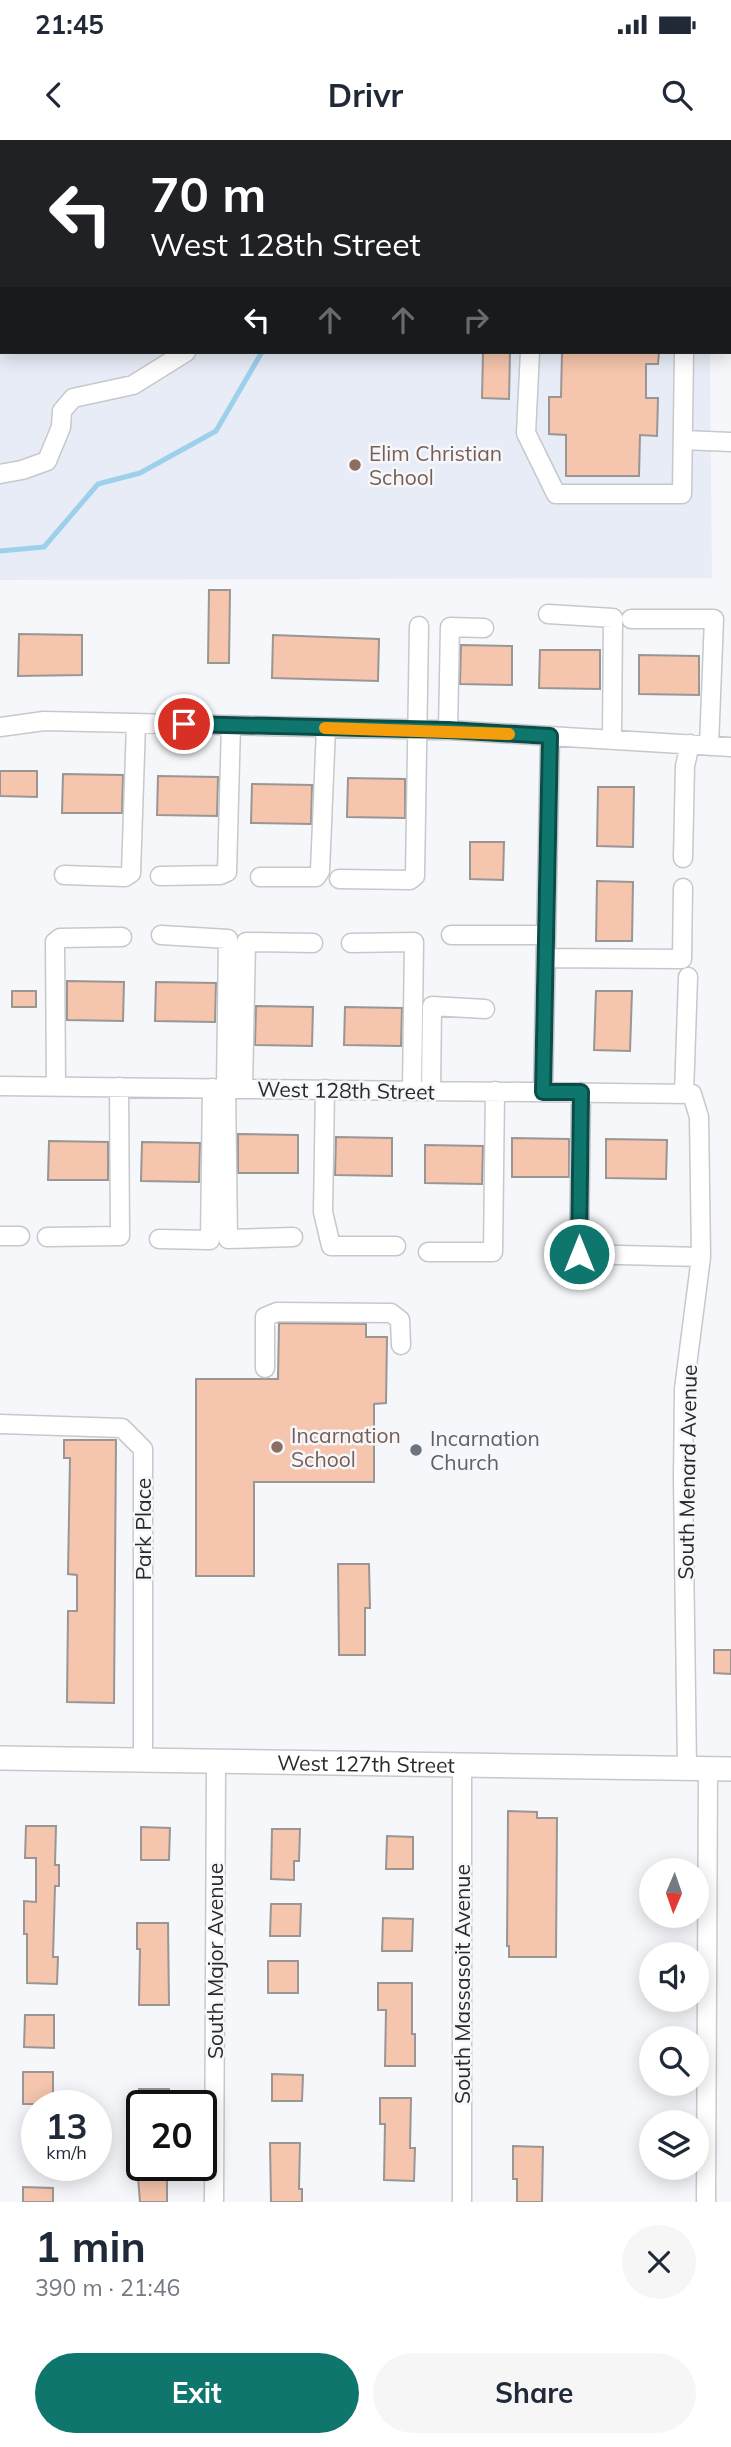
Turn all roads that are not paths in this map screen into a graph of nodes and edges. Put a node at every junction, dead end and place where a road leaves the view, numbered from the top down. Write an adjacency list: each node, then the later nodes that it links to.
1 (183, 354): 6 (street)
2 (530, 354): 4 (street)
3 (684, 354): 4 (street)
4 (683, 440): 5 (street)
5 (731, 442)
6 (0, 474)
7 (548, 614): 18 (street)
8 (631, 619): 20 (street)
9 (419, 626): 15 (street)
10 (484, 628): 16 (street)
11 (136, 723): 12 (street); 13 (street); 23 (street)
12 (231, 726): 14 (street); 24 (street)
13 (0, 727)
14 (326, 728): 15 (street); 25 (street)
15 (417, 730): 16 (street); 26 (street)
16 (448, 730): 17 (street)
17 (550, 736): 18 (street); 30 (street)
18 (612, 739): 19 (street)
19 (690, 744): 20 (street); 22 (street)
20 (709, 747): 21 (street)
21 (731, 747)
22 (684, 858)
23 (64, 876)
24 (160, 876)
25 (260, 877)
26 (339, 878)
27 (683, 888): 34 (street)
28 (161, 935): 40 (street)
29 (451, 935): 30 (street)
30 (546, 935): 34 (street)
31 (122, 937): 38 (street)
32 (313, 943): 40 (street)
33 (351, 943): 42 (street)
34 (546, 958): 45 (street)
35 (688, 978): 47 (street, South Menard Avenue)
36 (485, 1009): 43 (street)
37 (0, 1086): 38 (street, West 128th Street)
38 (56, 1087): 39 (street, West 128th Street)
39 (119, 1087): 40 (street, West 128th Street); 50 (street)
40 (227, 1088): 41 (street, West 128th Street); 51 (street); 52 (street)
41 (325, 1089): 42 (street, West 128th Street); 53 (street)
42 (412, 1090): 43 (street, West 128th Street)
43 (430, 1090): 44 (street, West 128th Street)
44 (495, 1091): 45 (street, West 128th Street); 54 (street)
45 (543, 1092): 46 (street, West 128th Street)
46 (581, 1092): 47 (street, West 128th Street); 55 (street)
47 (688, 1094): 55 (street, South Menard Avenue)
48 (0, 1236): 49 (street)
49 (20, 1236)
50 (47, 1237)
51 (293, 1237)
52 (159, 1239)
53 (396, 1246)
54 (428, 1252)
55 (701, 1257): 63 (street, South Menard Avenue)
56 (401, 1345): 57 (street)
57 (265, 1368)
58 (0, 1424): 60 (street, Park Place)
59 (0, 1758): 60 (main road, West 127th Street)
60 (143, 1760): 61 (main road, West 127th Street)
61 (216, 1762): 62 (main road, West 127th Street); 64 (street, South Major Avenue)
62 (462, 1765): 63 (main road, West 127th Street); 65 (street, South Massasoit Avenue)
63 (709, 1769): 66 (street, South Menard Avenue)
64 (214, 2202)
65 (462, 2202)
66 (706, 2202)

